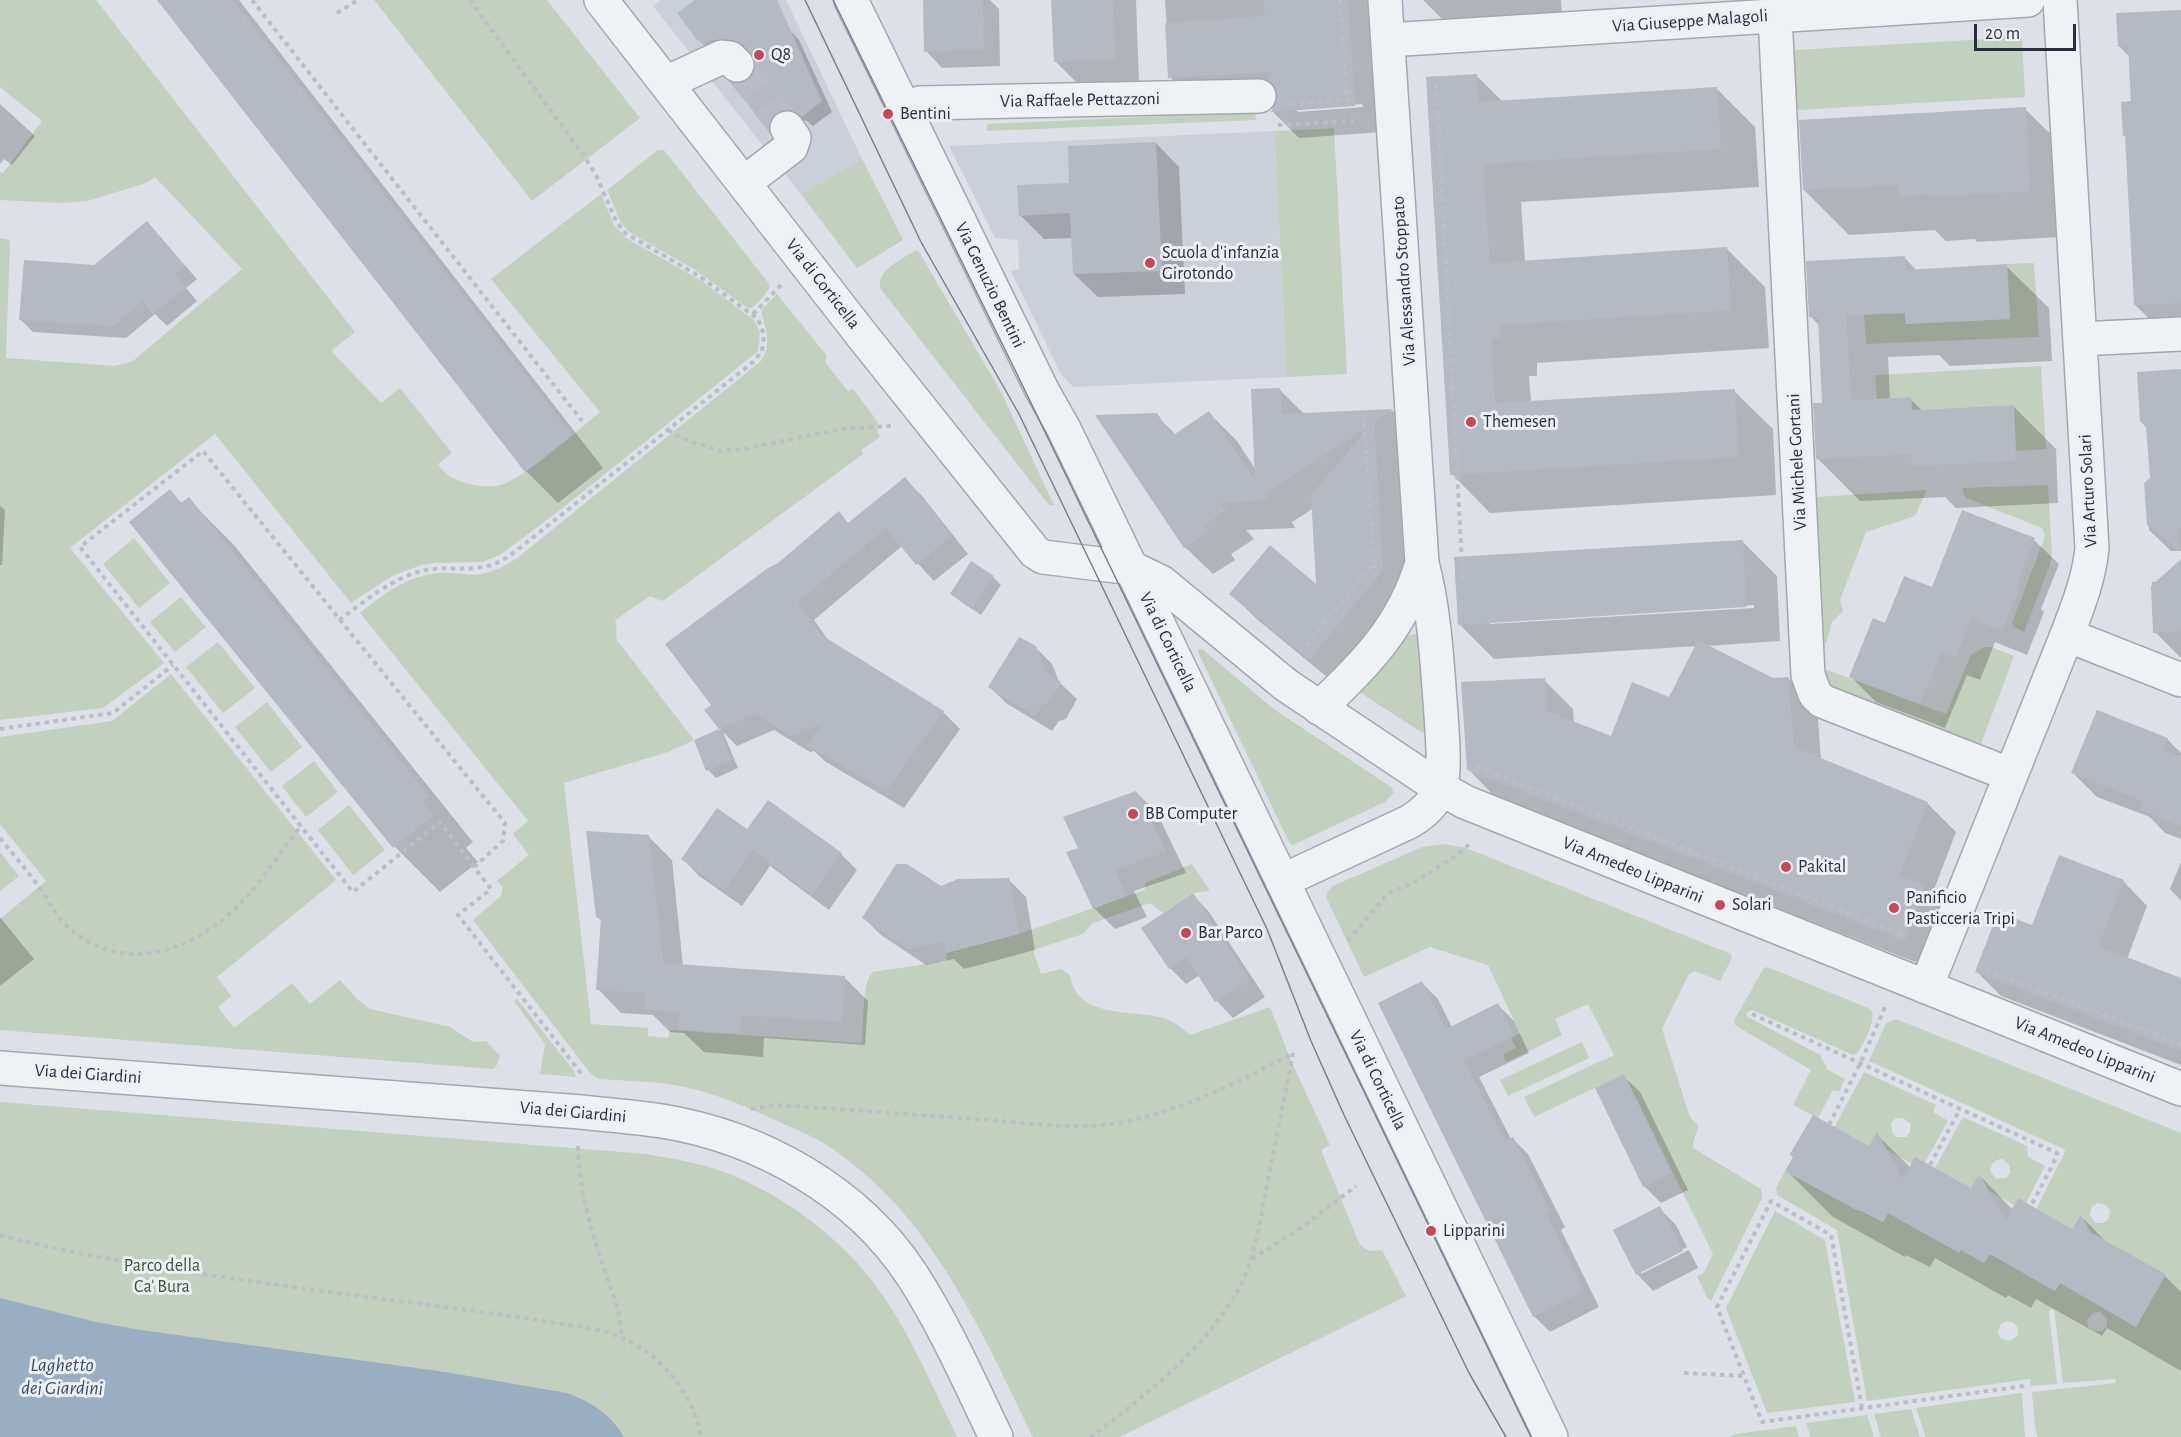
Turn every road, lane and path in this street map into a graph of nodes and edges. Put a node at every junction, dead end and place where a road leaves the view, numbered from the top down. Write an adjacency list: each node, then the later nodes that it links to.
1 (252, 0): 29 (path)
2 (358, 0): 10 (path)
3 (470, 0): 25 (path)
4 (601, 0): 15 (street, Via di Corticella)
5 (851, 0): 18 (street, Via Genuzio Bentini)
6 (1340, 0): 17 (path)
7 (1385, 0): 12 (street, Via Alessandro Stoppato)
8 (2028, 0): 11 (street, Via Giuseppe Malagoli)
9 (2060, 0): 27 (street, Via Arturo Solari)
10 (337, 14)
11 (1775, 16): 12 (street, Via Giuseppe Malagoli); 45 (street, Via Michele Gortani)
12 (1388, 40): 32 (street, Via Alessandro Stoppato)
13 (737, 65): 15 (street)
14 (1435, 76): 20 (path)
15 (666, 83): 23 (street, Via di Corticella)
16 (1270, 100): 17 (path); 18 (street, Via Raffaele Pettazzoni)
17 (1347, 100): 19 (path)
18 (902, 107): 34 (street, Via Genuzio Bentini)
19 (1347, 107)
20 (1438, 116): 21 (path); 36 (path)
21 (1430, 117)
22 (787, 128): 23 (street)
23 (744, 183): 34 (street, Via di Corticella)
24 (781, 285): 25 (path)
25 (753, 314): 31 (path)
26 (2181, 334): 27 (street)
27 (2080, 339): 38 (street, Via Arturo Solari)
28 (1363, 411): 33 (path)
29 (582, 421)
30 (892, 426): 31 (path)
31 (668, 430): 37 (path)
32 (1422, 563): 42 (street, Via Alessandro Stoppato); 46 (street, Via Alessandro Stoppato)
33 (1374, 564): 35 (path); 39 (path)
34 (1132, 568): 42 (street, Via Amedeo Lipparini); 51 (street, Via di Corticella)
35 (1375, 581)
36 (1464, 589)
37 (339, 620): 40 (path); 50 (path)
38 (2067, 635): 41 (street); 45 (street, Via Arturo Solari)
39 (1300, 652)
40 (173, 665): 43 (path); 47 (path)
41 (2181, 680)
42 (1319, 708): 46 (street, Via Amedeo Lipparini)
43 (0, 729)
44 (1495, 774): 52 (path)
45 (2011, 775): 55 (street, Via Arturo Solari)
46 (1440, 788): 51 (street); 55 (street, Via Amedeo Lipparini)
47 (301, 826): 48 (path); 50 (path)
48 (0, 838)
49 (1471, 843): 53 (path)
50 (474, 867): 61 (path)
51 (1282, 881): 80 (street, Via di Corticella)
52 (1906, 936)
53 (1342, 949)
54 (1977, 966): 58 (path)
55 (1926, 987): 62 (street, Via Amedeo Lipparini)
56 (1885, 1007): 59 (path)
57 (1752, 1014): 59 (path)
58 (2181, 1044)
59 (1860, 1064): 63 (path); 65 (path)
60 (0, 1068): 78 (street, Via dei Giardini)
61 (583, 1084)
62 (2181, 1089)
63 (1960, 1109): 67 (path); 69 (path)
64 (745, 1112): 71 (path)
65 (1829, 1125)
66 (578, 1143): 72 (path)
67 (1930, 1165)
68 (1356, 1186): 71 (path)
69 (2031, 1206)
70 (0, 1235): 72 (path)
71 (1251, 1259): 79 (path)
72 (621, 1337): 77 (path)
73 (1684, 1373): 74 (path)
74 (1744, 1377): 76 (path); 76 (path)
75 (2024, 1386): 76 (path)
76 (1862, 1408)
77 (701, 1437)
78 (996, 1437)
79 (1090, 1437)
80 (1551, 1437)

